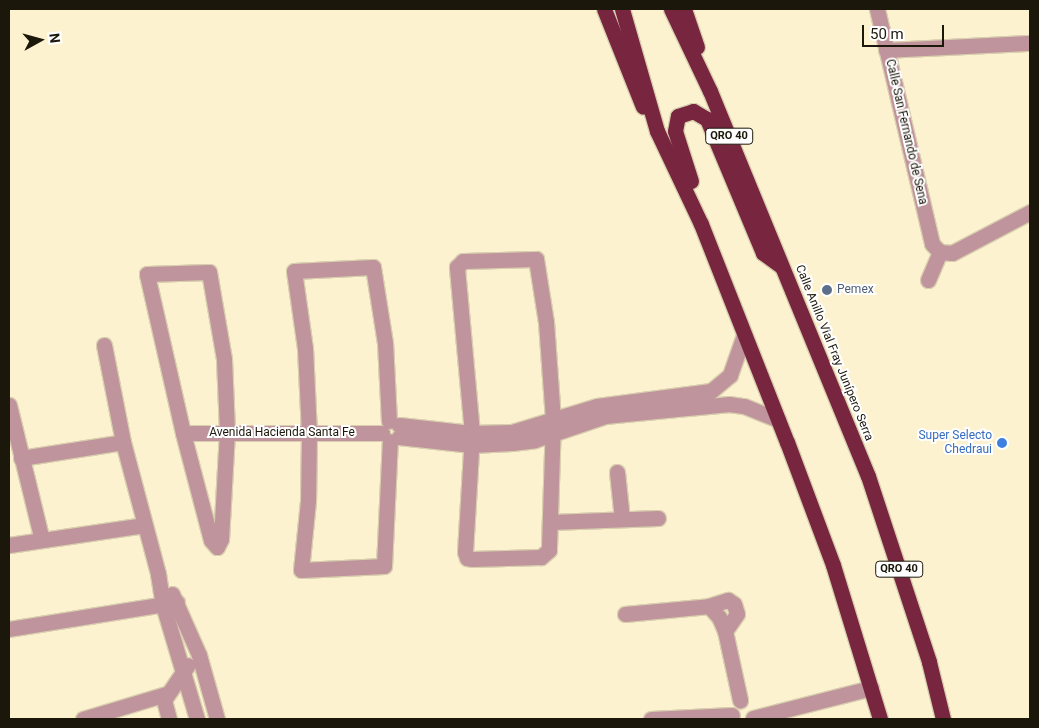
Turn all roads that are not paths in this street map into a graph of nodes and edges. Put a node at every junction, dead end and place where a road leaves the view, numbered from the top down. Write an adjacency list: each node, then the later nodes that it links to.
1 (604, 9): 9 (highway)
2 (622, 9): 9 (highway)
3 (671, 9): 8 (highway, Calle Anillo Vial Fray Junípero Serra / QRO 40)
4 (684, 9): 8 (highway)
5 (877, 9): 7 (street, Calle San Fernando de Sena)
6 (1030, 43): 7 (street)
7 (886, 50): 12 (street, Calle San Fernando de Sena)
8 (710, 91): 13 (highway, Calle Anillo Vial Fray Junípero Serra / QRO 40)
9 (657, 131): 11 (highway)
10 (1030, 212): 12 (street)
11 (701, 224): 13 (highway); 15 (highway)
12 (940, 252): 14 (street)
13 (782, 266): 52 (highway, Calle Anillo Vial Fray Junípero Serra / QRO 40)
14 (928, 280)
15 (744, 335): 17 (street); 21 (highway)
16 (104, 345): 28 (street)
17 (723, 384): 18 (street); 20 (street, Avenida Hacienda Santa Fe)
18 (729, 404): 20 (street, Avenida Hacienda Santa Fe); 21 (street, Avenida Hacienda Santa Fe)
19 (9, 405): 29 (street)
20 (654, 405): 22 (street, Avenida Hacienda Santa Fe)
21 (778, 420): 42 (highway)
22 (553, 427): 27 (street, Avenida Hacienda Santa Fe); 27 (street); 33 (street)
23 (392, 431): 25 (street, Avenida Hacienda Santa Fe); 25 (street); 25 (street); 27 (street, Avenida Hacienda Santa Fe)
24 (227, 432): 25 (street, Avenida Hacienda Santa Fe); 26 (street, Avenida Hacienda Santa Fe); 26 (street); 26 (street)
25 (309, 433)
26 (183, 434)
27 (472, 439): 33 (street)
28 (123, 442): 29 (street); 34 (street)
29 (21, 458): 35 (street)
30 (616, 472): 32 (street)
31 (658, 518): 32 (street)
32 (622, 519): 33 (street)
33 (551, 522)
34 (145, 525): 35 (street); 37 (street)
35 (42, 540): 36 (street)
36 (9, 545)
37 (170, 604): 39 (street); 40 (street); 41 (street)
38 (625, 614): 44 (street)
39 (9, 629)
40 (199, 656): 41 (street); 49 (street)
41 (183, 671): 43 (street); 48 (street)
42 (871, 688): 44 (street); 51 (highway)
43 (166, 694): 46 (street); 47 (street)
44 (753, 711): 45 (street)
45 (733, 717): 50 (street)
46 (82, 719)
47 (169, 719)
48 (198, 719)
49 (217, 719)
50 (651, 719)
51 (880, 719)
52 (943, 719)

